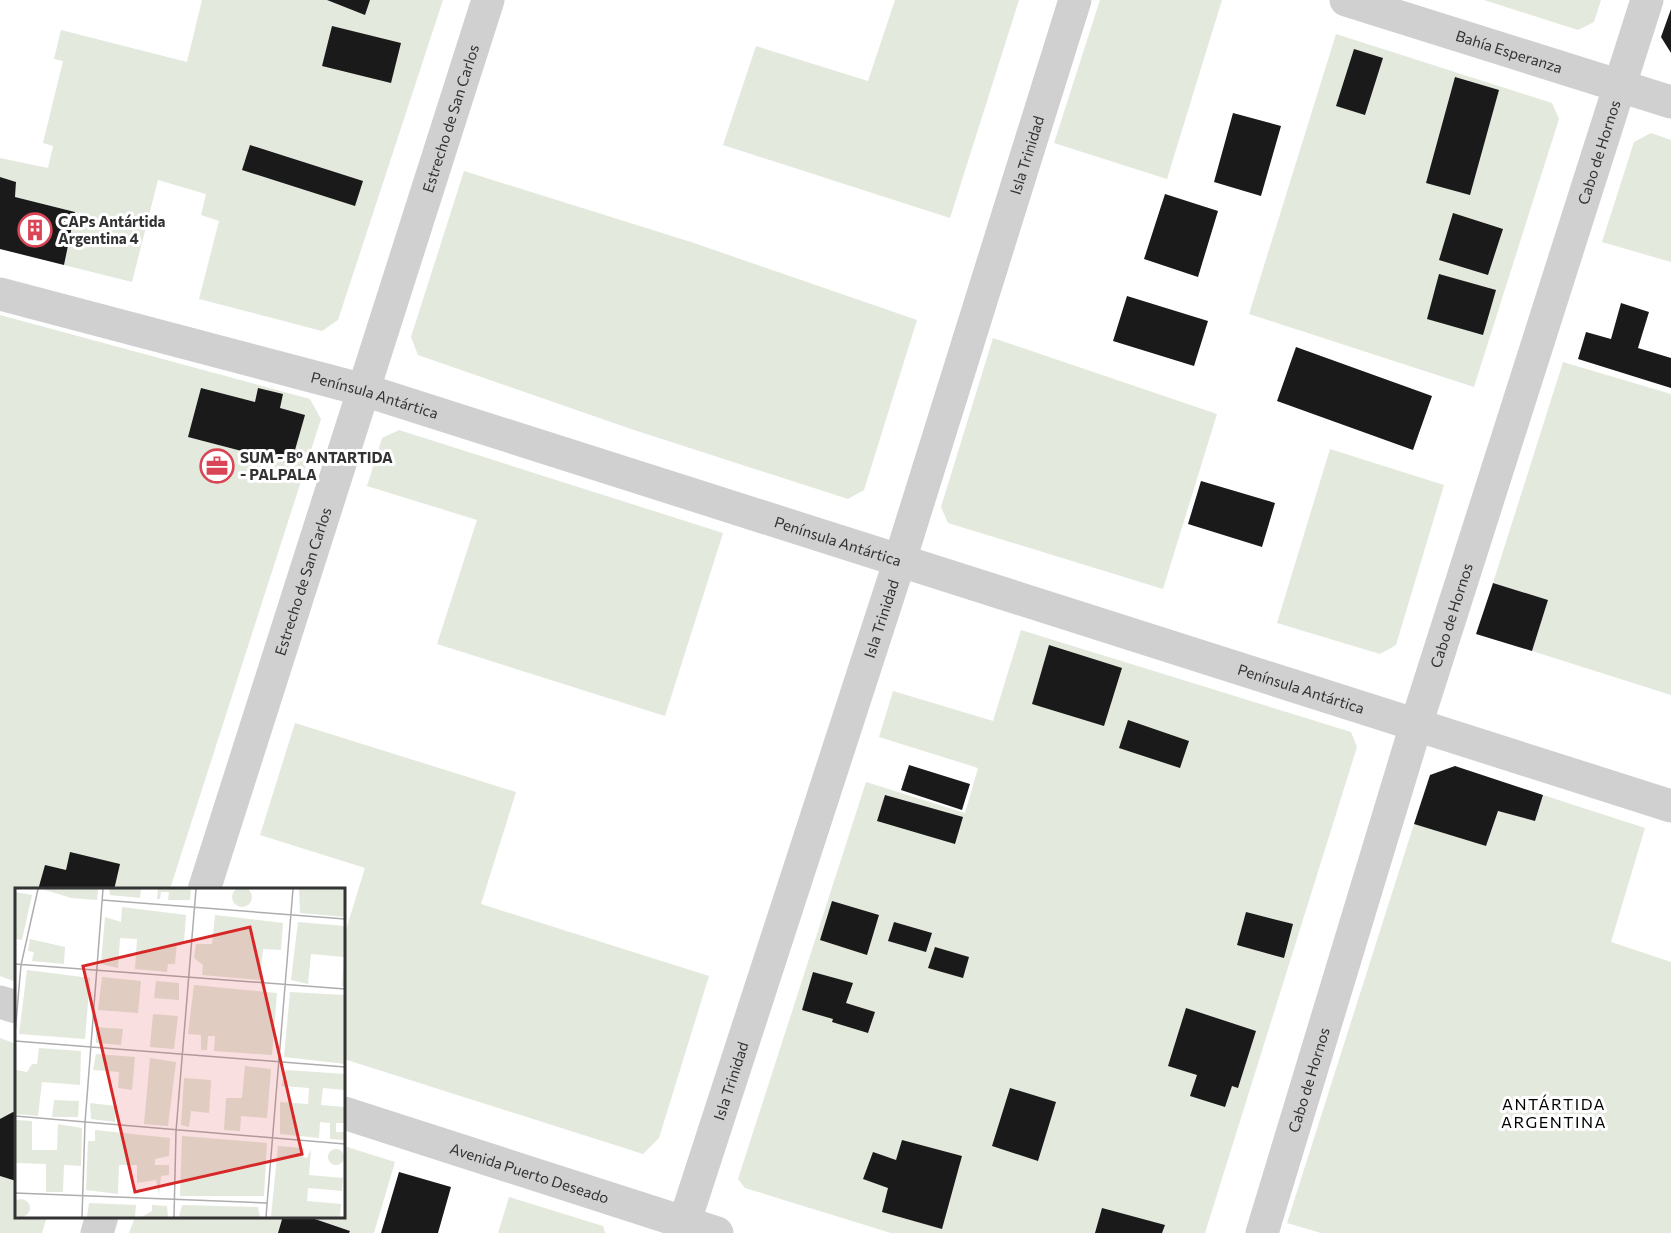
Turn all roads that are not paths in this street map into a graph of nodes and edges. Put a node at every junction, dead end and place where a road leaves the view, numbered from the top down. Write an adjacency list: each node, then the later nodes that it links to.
1 (489, 0): 8 (street, Estrecho de San Carlos)
2 (1075, 0): 9 (street, Isla Trinidad)
3 (1346, 0): 5 (street, Bahía Esperanza)
4 (1647, 0): 5 (street, Cabo de Hornos)
5 (1621, 85): 6 (street, Bahía Esperanza); 10 (street, Cabo de Hornos)
6 (1671, 102)
7 (0, 294): 8 (street, Península Antártica)
8 (364, 390): 9 (street, Península Antártica); 12 (street, Estrecho de San Carlos)
9 (900, 560): 10 (street, Península Antártica); 17 (street, Isla Trinidad)
10 (1416, 725): 11 (street, Península Antártica); 20 (street, Cabo de Hornos)
11 (1671, 806)
12 (205, 888)
13 (0, 1002): 14 (street)
14 (15, 1007)
15 (345, 1113): 17 (street, Avenida Puerto Deseado)
16 (101, 1218): 18 (street)
17 (682, 1228): 19 (street, Avenida Puerto Deseado)
18 (97, 1233)
19 (717, 1233)
20 (1262, 1233)

